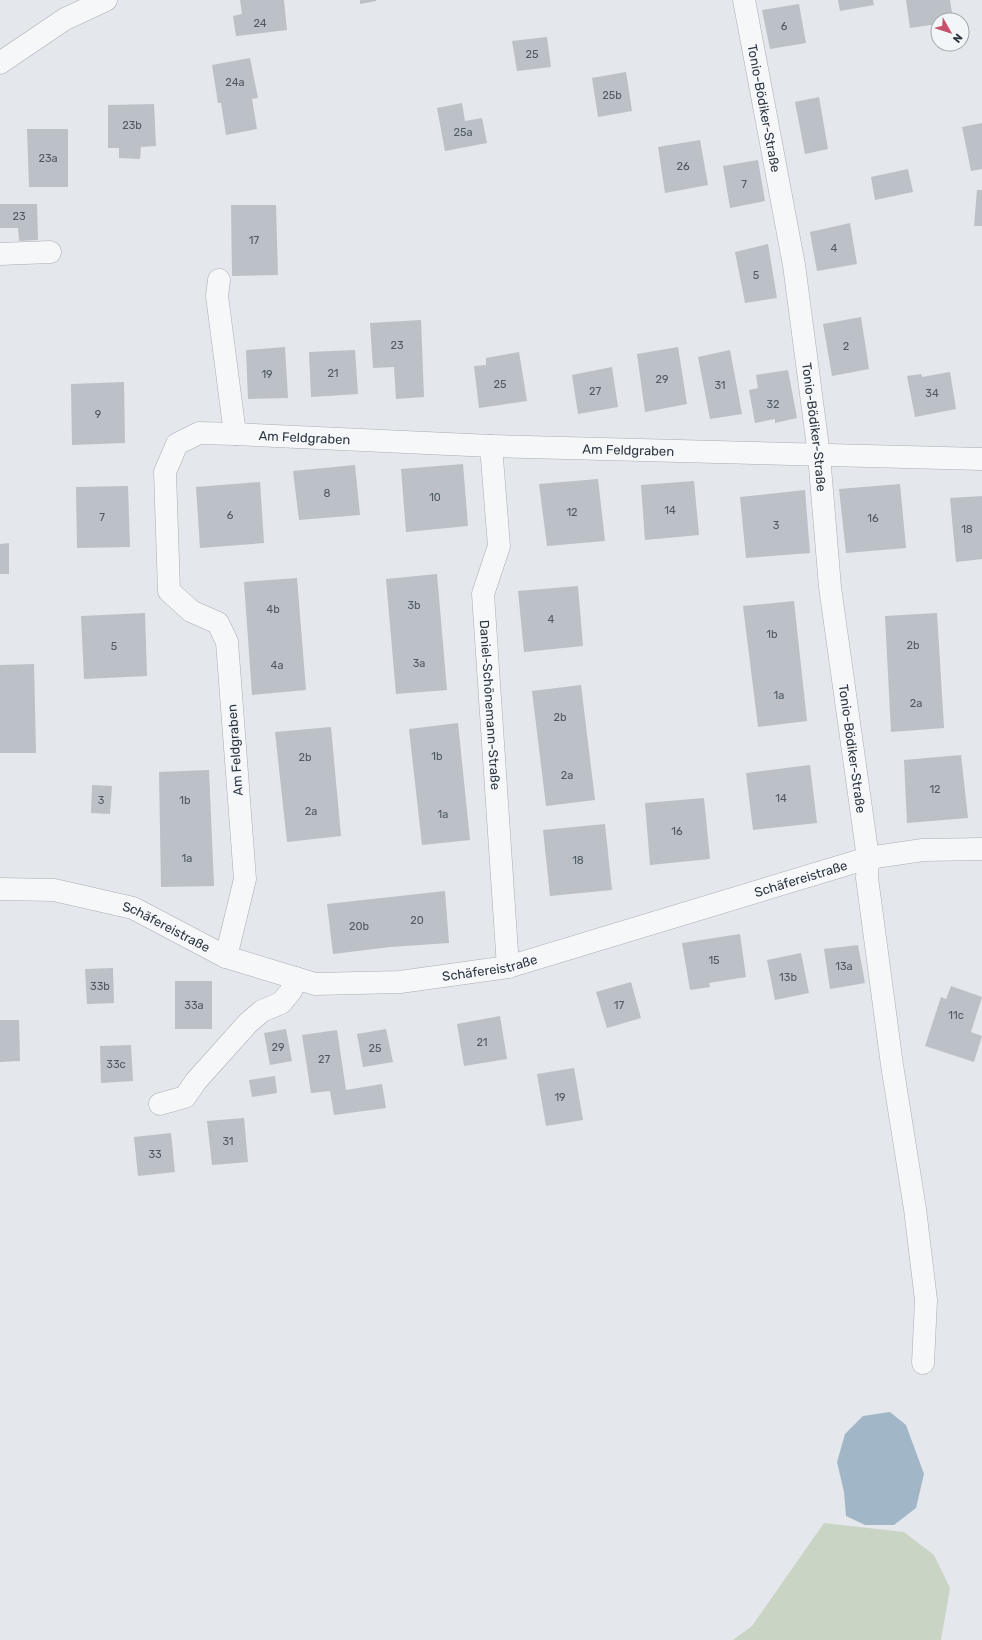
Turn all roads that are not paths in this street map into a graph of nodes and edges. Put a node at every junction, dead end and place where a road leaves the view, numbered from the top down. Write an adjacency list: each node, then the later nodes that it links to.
1 (106, 0): 3 (street)
2 (744, 0): 9 (street, Tonio-Bödiker-Straße)
3 (0, 63)
4 (50, 252): 5 (street)
5 (0, 254)
6 (219, 280): 7 (street)
7 (235, 434): 8 (street, Am Feldgraben); 14 (street, Am Feldgraben)
8 (491, 446): 9 (street, Am Feldgraben); 15 (street, Daniel-Schönemann-Straße)
9 (819, 455): 10 (street, Am Feldgraben); 12 (street, Tonio-Bödiker-Straße)
10 (982, 459)
11 (982, 849): 12 (street, Schäfereistraße)
12 (868, 858): 15 (street, Schäfereistraße); 18 (street, Tonio-Bödiker-Straße)
13 (0, 889): 14 (street, Schäfereistraße)
14 (226, 957): 16 (street, Schäfereistraße)
15 (508, 967): 16 (street, Schäfereistraße)
16 (296, 978): 17 (street)
17 (160, 1104)
18 (923, 1362)

